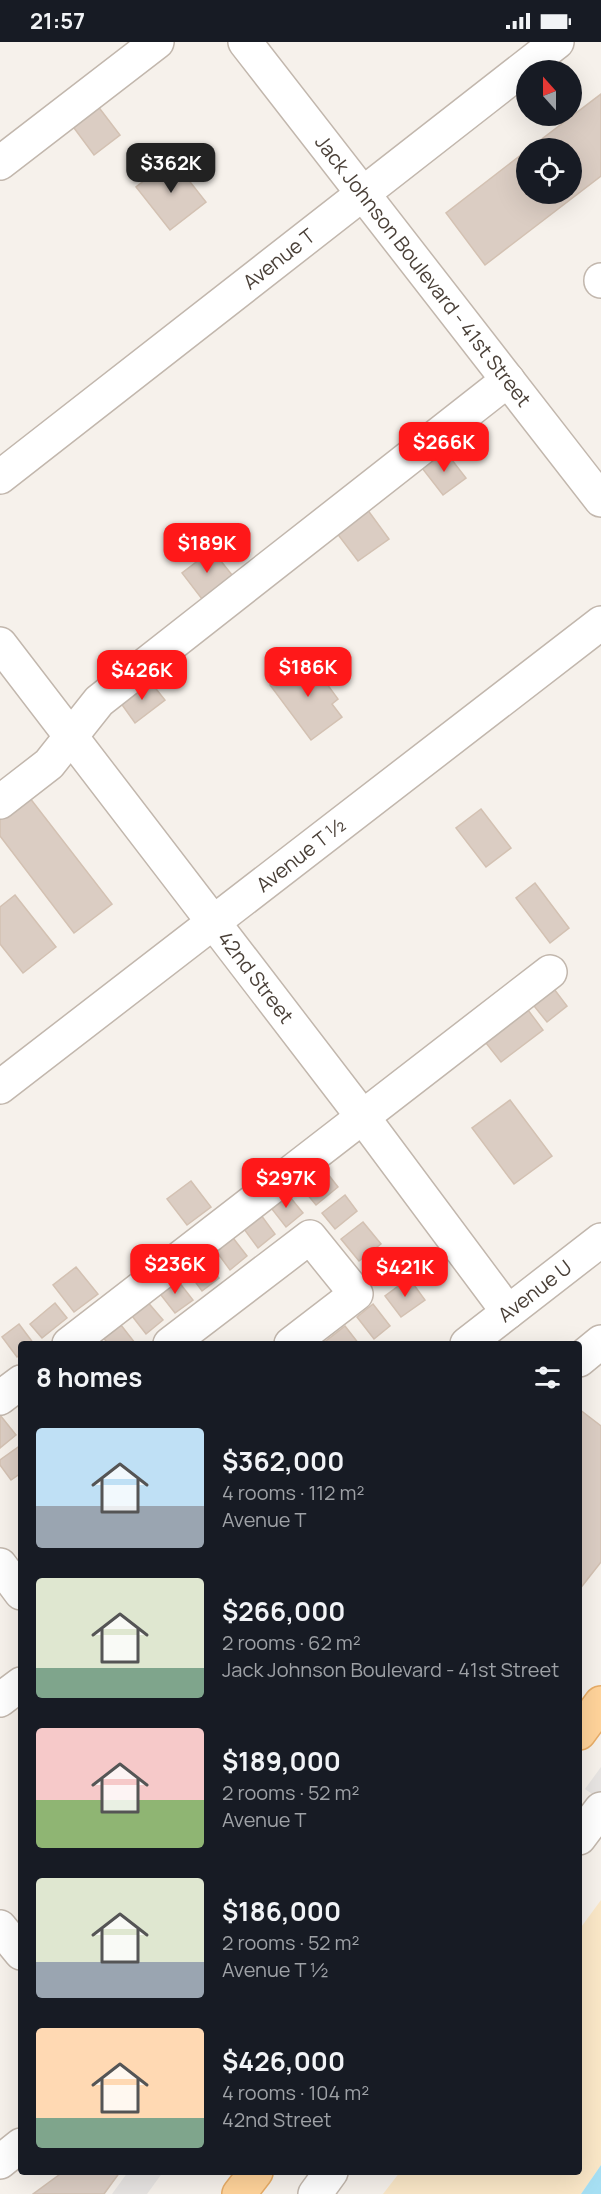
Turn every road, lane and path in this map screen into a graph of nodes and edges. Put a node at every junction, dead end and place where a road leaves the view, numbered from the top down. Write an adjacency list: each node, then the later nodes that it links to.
1 (157, 42): 4 (street)
2 (245, 42): 5 (street, Jack Johnson Boulevard - 41st Street)
3 (557, 42): 5 (street, Avenue T)
4 (0, 163)
5 (363, 195): 6 (street, Jack Johnson Boulevard - 41st Street); 7 (street, Avenue T)
6 (508, 380): 8 (street, Jack Johnson Boulevard - 41st Street); 11 (street)
7 (0, 477)
8 (601, 500)
9 (601, 623): 13 (street, Avenue T ½)
10 (0, 644): 11 (street, 42nd Street)
11 (72, 735): 12 (street); 13 (street, 42nd Street)
12 (0, 801)
13 (214, 922): 15 (street, Avenue T ½); 16 (street, 42nd Street)
14 (550, 972): 16 (street)
15 (0, 1087)
16 (362, 1116): 18 (street, 42nd Street); 19 (street)
17 (601, 1240): 18 (street, Avenue U)
18 (508, 1312): 22 (street, Avenue U)
19 (73, 1341)
20 (174, 1341): 21 (street)
21 (295, 1341)
22 (471, 1341)
23 (601, 1342): 24 (street)
24 (582, 1358)
25 (18, 1384): 26 (street)
26 (0, 1398)
27 (0, 1565): 28 (street)
28 (18, 1589)
29 (18, 1686): 30 (street)
30 (0, 1700)
31 (601, 1703): 32 (main road)
32 (582, 1729)
33 (601, 1809): 34 (street)
34 (582, 1834)
35 (0, 1927): 36 (street)
36 (18, 1949)
37 (18, 2147): 38 (street)
38 (0, 2162)
39 (254, 2175): 41 (main road)
40 (329, 2175): 42 (street)
41 (239, 2194)
42 (315, 2194)

